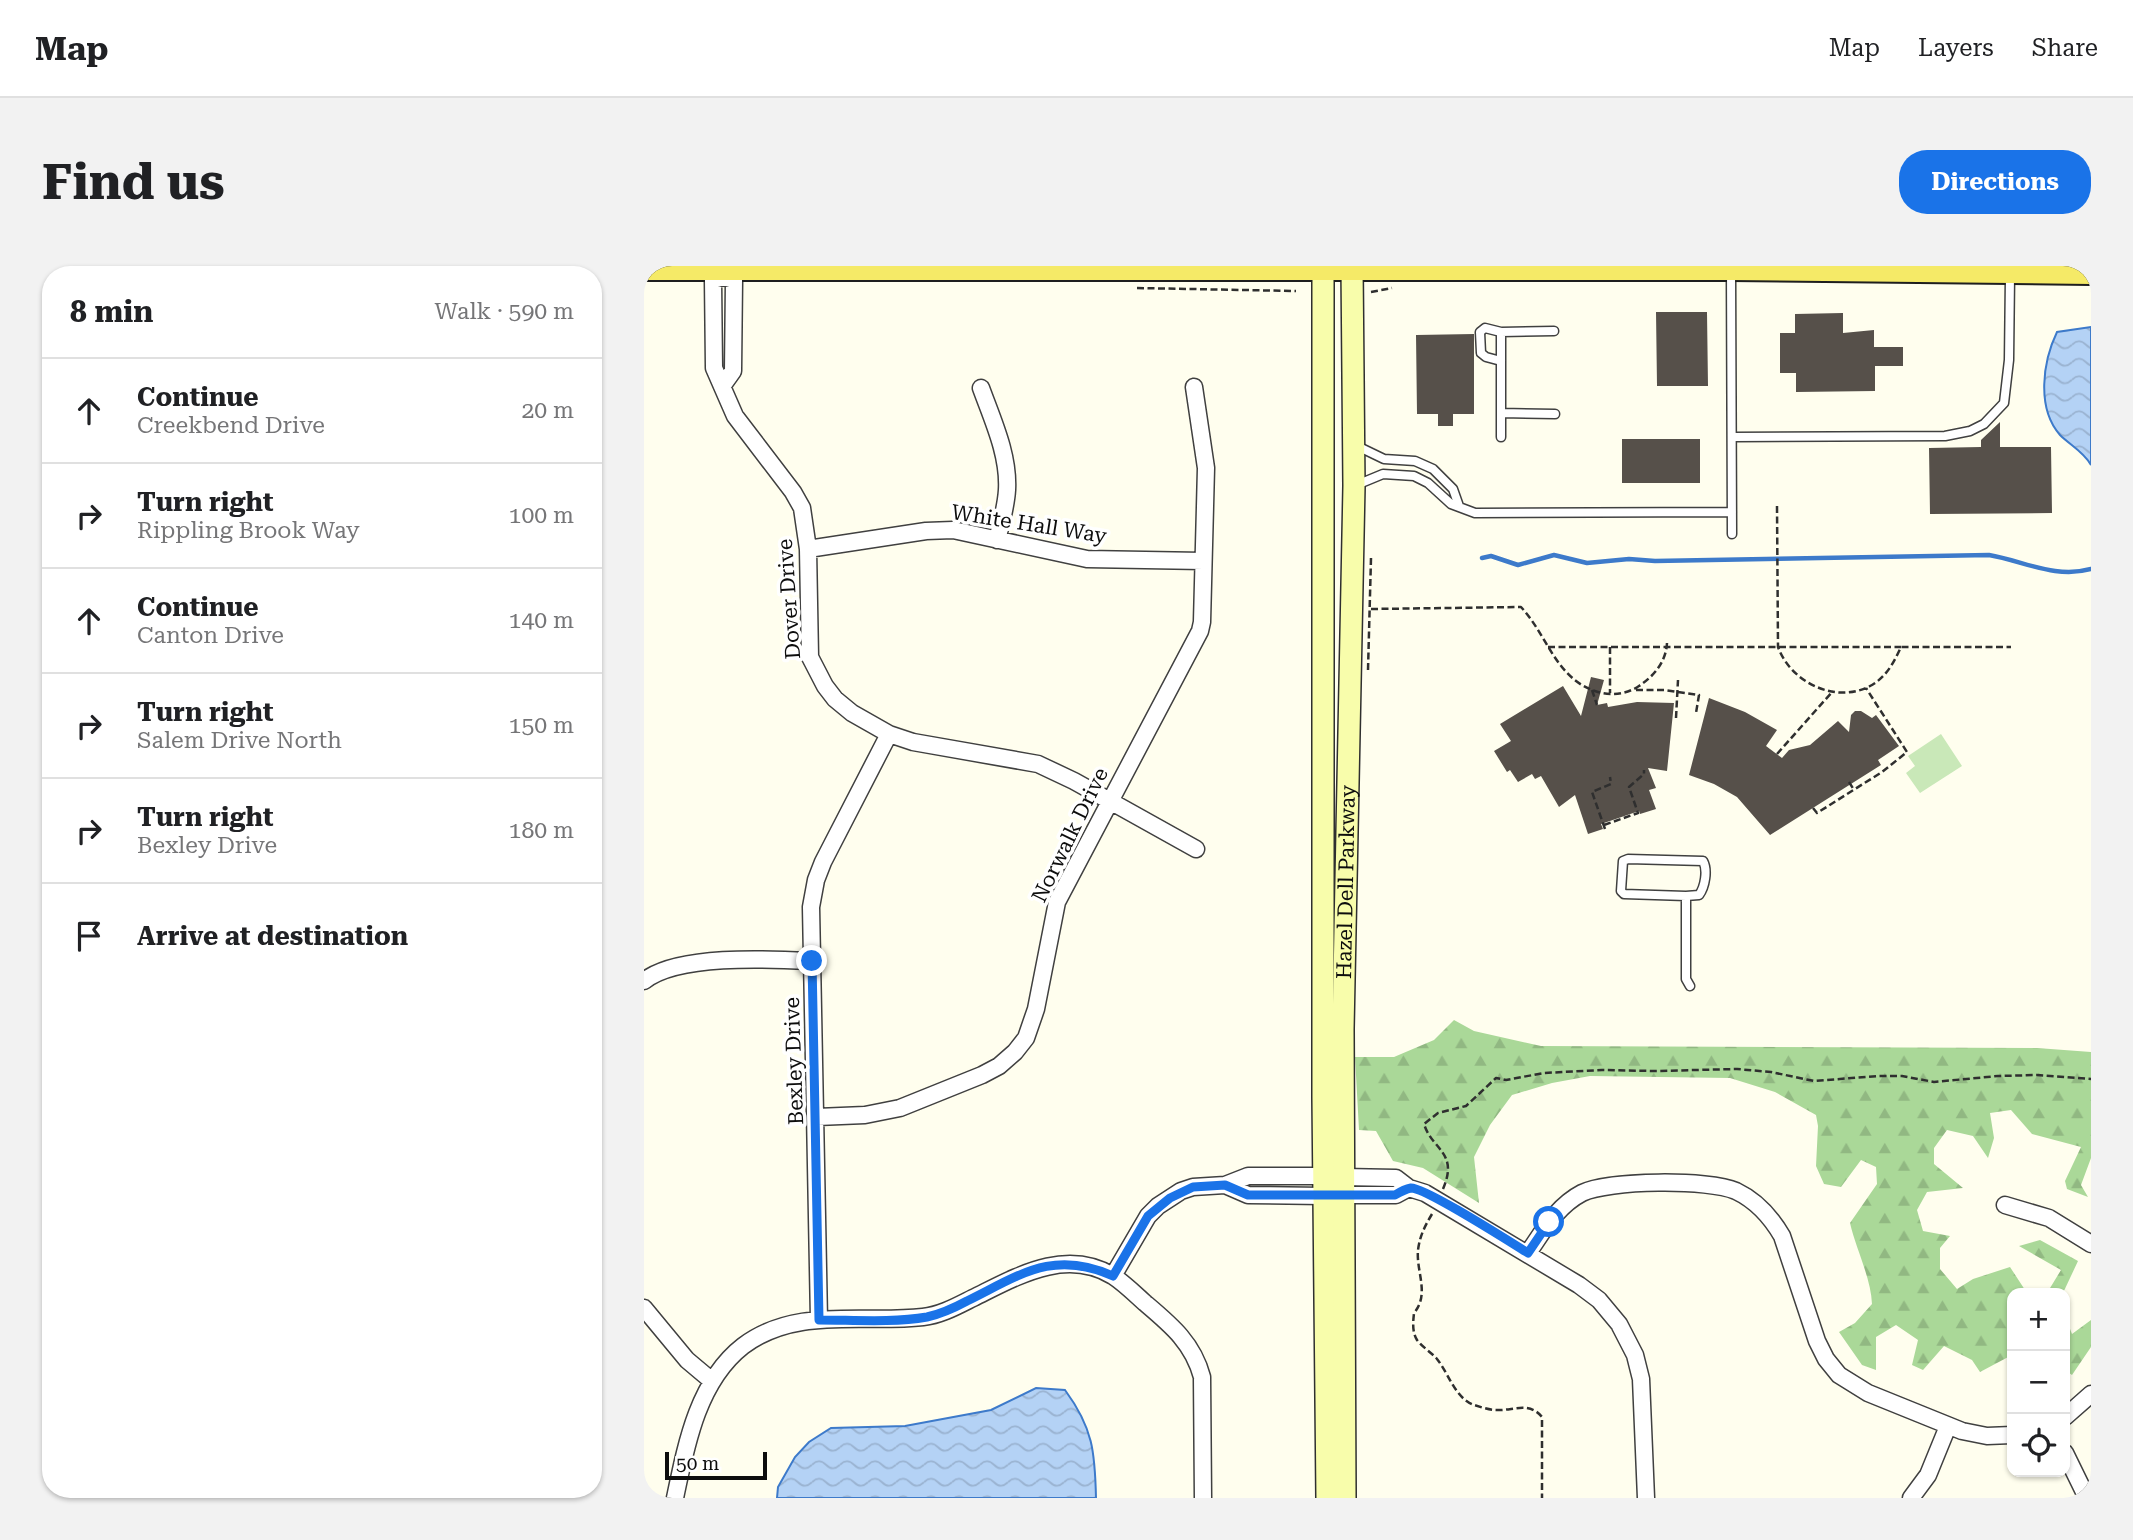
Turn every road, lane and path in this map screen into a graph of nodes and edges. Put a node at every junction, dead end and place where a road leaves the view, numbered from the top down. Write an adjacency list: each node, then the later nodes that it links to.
1 (644, 268): 6 (main road)
2 (1323, 268): 3 (main road); 6 (main road); 57 (main road, Hazel Dell Parkway)
3 (1352, 268): 4 (main road); 17 (main road, Hazel Dell Parkway)
4 (1731, 268): 5 (main road); 16 (lane)
5 (2010, 268): 7 (main road); 16 (lane)
6 (723, 270): 24 (street, Dover Drive)
7 (2091, 272)
8 (1554, 331): 9 (lane)
9 (1501, 332): 10 (lane); 10 (lane)
10 (1501, 360): 13 (lane)
11 (1195, 387): 25 (street, Norwalk Drive)
12 (981, 388): 23 (street)
13 (1501, 413): 14 (lane); 15 (lane)
14 (1555, 414)
15 (1501, 437)
16 (1733, 437): 21 (lane)
17 (1353, 444): 18 (main road, Hazel Dell Parkway); 19 (lane)
18 (1354, 486): 19 (lane); 57 (main road, Hazel Dell Parkway)
19 (1459, 506): 21 (lane)
20 (1777, 506): 30 (path)
21 (1732, 512): 22 (lane)
22 (1732, 534)
23 (997, 540): 24 (street, White Hall Way); 25 (street, White Hall Way)
24 (808, 549): 43 (street, Dover Drive)
25 (1203, 561): 49 (street, Norwalk Drive)
26 (1371, 609): 28 (path)
27 (1667, 645): 29 (path); 30 (path); 36 (path)
28 (1548, 647): 29 (path); 35 (path)
29 (1610, 647): 39 (path)
30 (1778, 647): 31 (path); 38 (path)
31 (1901, 647): 32 (path); 34 (path)
32 (2011, 647)
33 (1678, 680): 37 (path)
34 (1866, 688): 38 (path); 48 (path)
35 (1592, 690): 39 (path); 40 (path)
36 (1632, 690): 37 (path); 39 (path)
37 (1679, 691): 41 (path); 42 (path)
38 (1833, 691): 44 (path)
39 (1610, 694)
40 (1597, 705)
41 (1696, 713)
42 (1676, 718)
43 (889, 734): 49 (street, Dover Drive); 53 (street, Bexley Drive)
44 (1777, 754)
45 (1644, 770): 46 (path)
46 (1609, 777)
47 (1849, 782): 48 (path)
48 (1854, 790): 50 (path)
49 (1110, 801): 51 (street, Dover Drive); 56 (street, Norwalk Drive)
50 (1813, 808)
51 (1196, 849)
52 (1686, 896): 52 (lane); 55 (lane)
53 (812, 961): 54 (street); 56 (street, Bexley Drive)
54 (644, 981)
55 (1690, 986)
56 (817, 1117): 63 (street, Bexley Drive)
57 (1333, 1186): 60 (street); 61 (street); 72 (main road, Hazel Dell Parkway); 73 (main road, Hazel Dell Parkway)
58 (2005, 1205): 59 (street)
59 (2091, 1244)
60 (1528, 1253): 67 (street); 74 (street)
61 (1113, 1276): 63 (street); 71 (street)
62 (644, 1308): 64 (street)
63 (819, 1320): 64 (street)
64 (712, 1381): 70 (street)
65 (2091, 1394): 66 (street)
66 (2068, 1414)
67 (1948, 1426): 68 (street); 75 (street)
68 (2007, 1435)
69 (2070, 1463): 76 (street)
70 (676, 1498)
71 (1203, 1498)
72 (1327, 1498)
73 (1345, 1498)
74 (1646, 1498)
75 (1910, 1498)
76 (2087, 1498)

